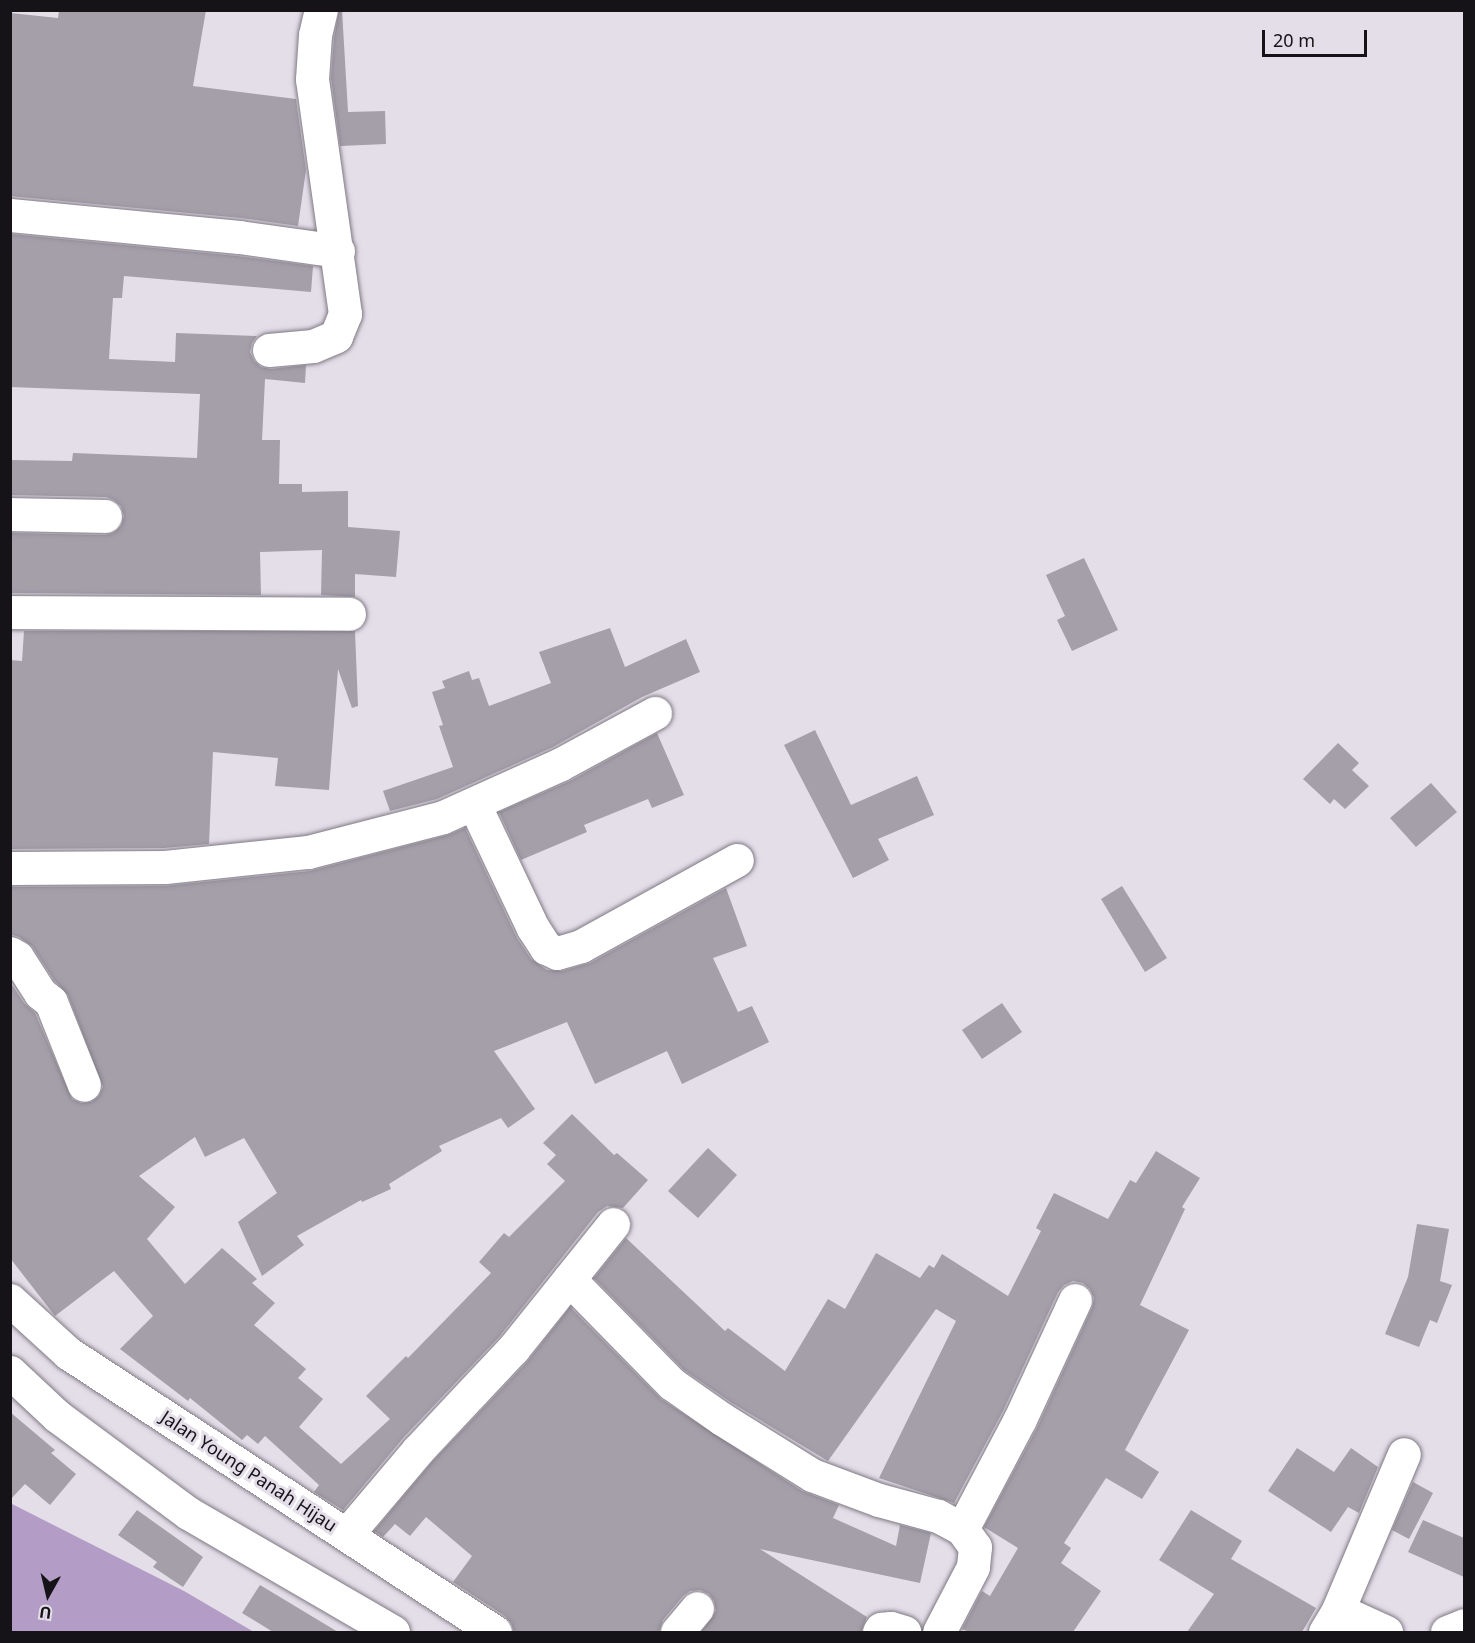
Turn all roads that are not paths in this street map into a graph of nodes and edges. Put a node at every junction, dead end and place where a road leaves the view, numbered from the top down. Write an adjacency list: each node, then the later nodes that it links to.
1 (321, 10): 3 (street)
2 (10, 215): 3 (street)
3 (338, 251): 4 (street)
4 (269, 350)
5 (10, 514): 6 (street)
6 (105, 516)
7 (10, 612): 8 (street)
8 (349, 614)
9 (655, 713): 10 (street)
10 (474, 804): 11 (street); 12 (street)
11 (737, 860)
12 (10, 868)
13 (10, 953): 14 (street)
14 (84, 1085)
15 (613, 1224): 16 (street)
16 (569, 1279): 21 (street); 22 (street)
17 (10, 1300): 22 (street, Jalan Young Panah Hijau)
18 (1075, 1300): 21 (street)
19 (10, 1372): 25 (street)
20 (1404, 1454): 23 (street)
21 (962, 1529): 29 (street)
22 (347, 1534): 26 (street, Jalan Young Panah Hijau)
23 (1331, 1621): 30 (street)
24 (1464, 1625): 31 (street)
25 (393, 1632)
26 (495, 1632)
27 (879, 1632): 28 (street)
28 (904, 1632)
29 (939, 1632)
30 (1386, 1632)
31 (1447, 1632)

